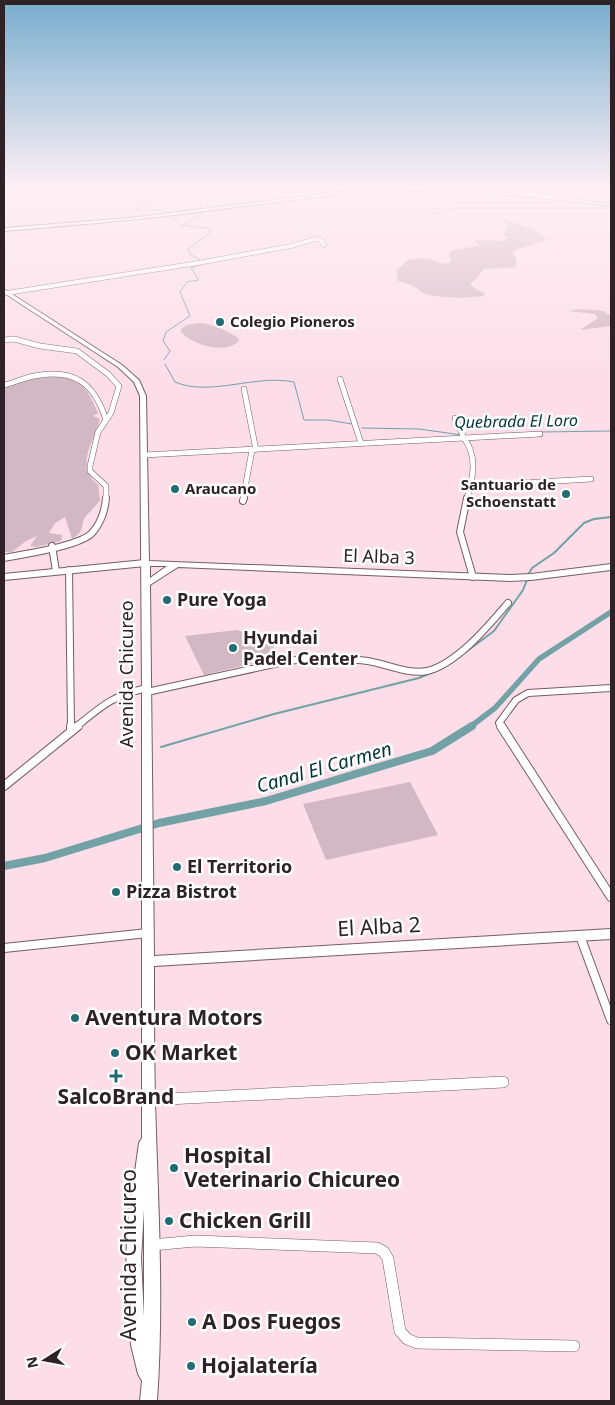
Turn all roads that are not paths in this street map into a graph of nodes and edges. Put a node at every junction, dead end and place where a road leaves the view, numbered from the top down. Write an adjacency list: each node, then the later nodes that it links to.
1 (255, 253): 2 (street)
2 (6, 292): 13 (main road, Avenida Chicureo)
3 (4, 340): 8 (street)
4 (340, 379): 11 (street)
5 (4, 384): 8 (street)
6 (244, 389): 12 (street)
7 (455, 418): 10 (street)
8 (106, 420): 17 (street)
9 (540, 434): 10 (street)
10 (464, 438): 11 (street); 15 (street)
11 (361, 443): 12 (street)
12 (254, 450): 13 (street); 16 (street)
13 (144, 455): 19 (main road, Avenida Chicureo)
14 (591, 479): 15 (street)
15 (469, 486): 24 (street)
16 (243, 501)
17 (52, 546): 18 (street); 23 (street)
18 (4, 558)
19 (145, 563): 20 (main road); 22 (street); 26 (main road, Avenida Chicureo)
20 (165, 567): 24 (main road, El Alba 3); 26 (main road)
21 (611, 567): 24 (main road, El Alba 3)
22 (69, 570): 23 (street); 30 (street)
23 (56, 571): 25 (street)
24 (473, 577)
25 (4, 578)
26 (146, 584): 29 (main road, Avenida Chicureo)
27 (508, 603): 29 (street)
28 (611, 688): 32 (street)
29 (147, 690): 30 (street); 33 (main road, Avenida Chicureo)
30 (71, 730): 31 (street)
31 (4, 786)
32 (611, 896)
33 (148, 933): 36 (street); 37 (main road, Avenida Chicureo)
34 (611, 934): 35 (main road, El Alba 2)
35 (580, 936): 37 (main road, El Alba 2); 38 (street)
36 (4, 948)
37 (148, 961): 40 (main road, Avenida Chicureo)
38 (611, 1020)
39 (503, 1082): 40 (street)
40 (148, 1100): 41 (main road, Avenida Chicureo)
41 (149, 1129): 42 (main road, Avenida Chicureo); 44 (main road, Avenida Chicureo)
42 (151, 1245): 43 (street); 44 (main road, Avenida Chicureo)
43 (574, 1346)
44 (149, 1382): 45 (main road, Avenida Chicureo)
45 (149, 1401)

